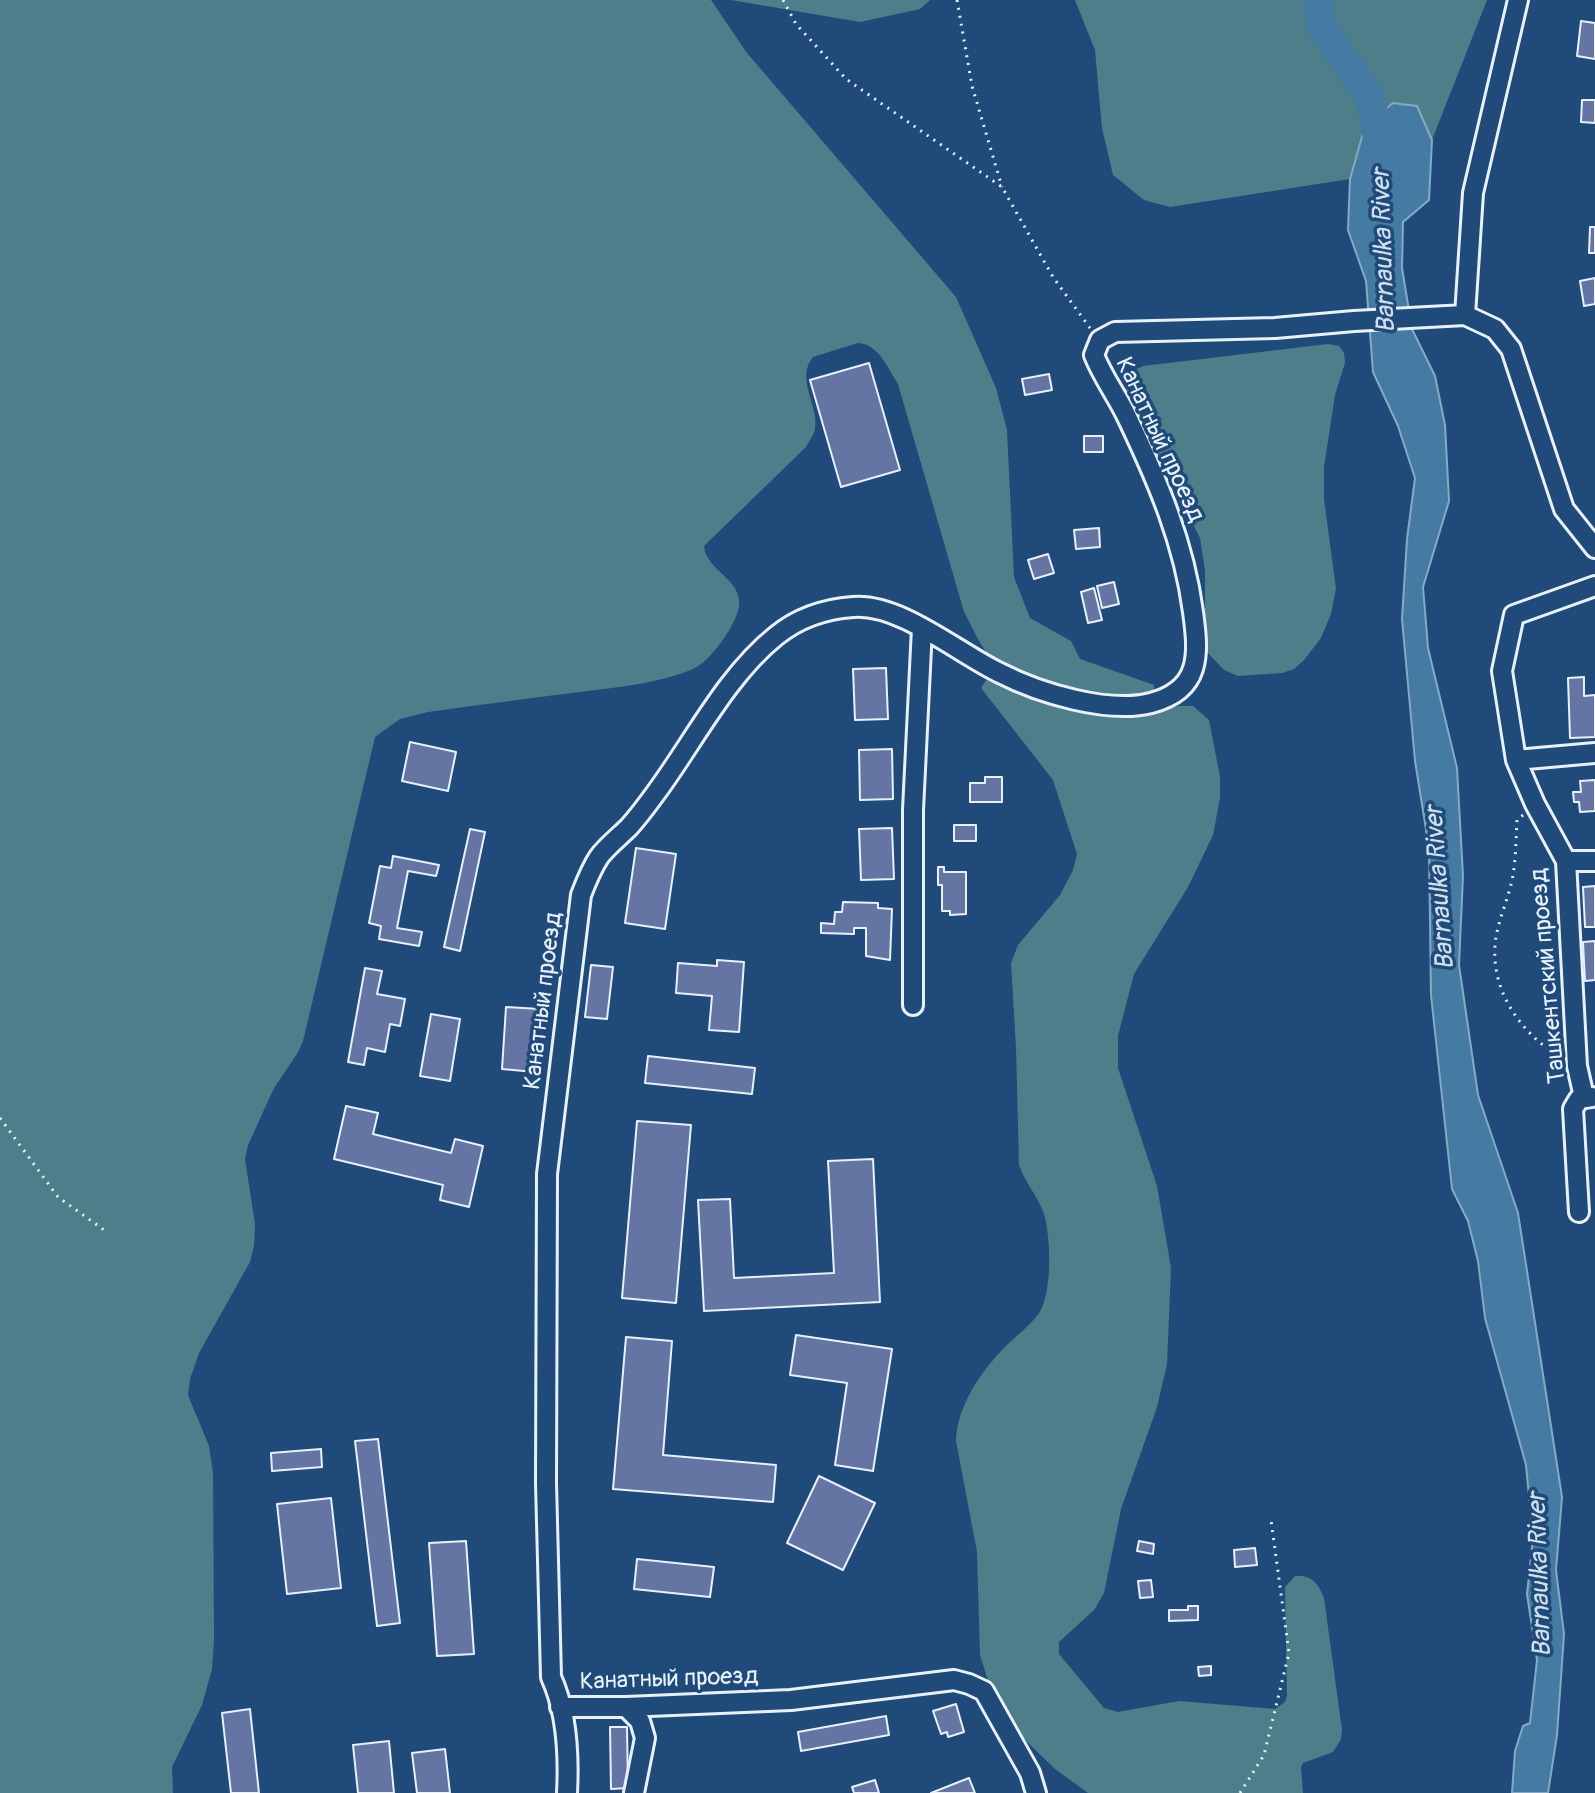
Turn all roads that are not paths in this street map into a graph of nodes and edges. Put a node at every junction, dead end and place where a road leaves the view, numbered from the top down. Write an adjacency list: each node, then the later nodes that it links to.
1 (1518, 0): 2 (street)
2 (1465, 315): 3 (street); 5 (street, Канатный проезд)
3 (1595, 548)
4 (1595, 586): 7 (street, Ташкентский проезд)
5 (929, 632): 10 (street); 13 (street, Канатный проезд)
6 (1595, 753): 7 (street)
7 (1516, 760): 8 (street, Ташкентский проезд)
8 (1566, 861): 9 (street); 11 (street, Ташкентский проезд)
9 (1595, 861)
10 (913, 1005)
11 (1589, 1097): 12 (street)
12 (1579, 1212)
13 (560, 1707): 14 (street, Канатный проезд); 15 (street)
14 (626, 1707): 16 (street); 17 (street, Канатный проезд)
15 (567, 1793)
16 (634, 1793)
17 (1036, 1793)

